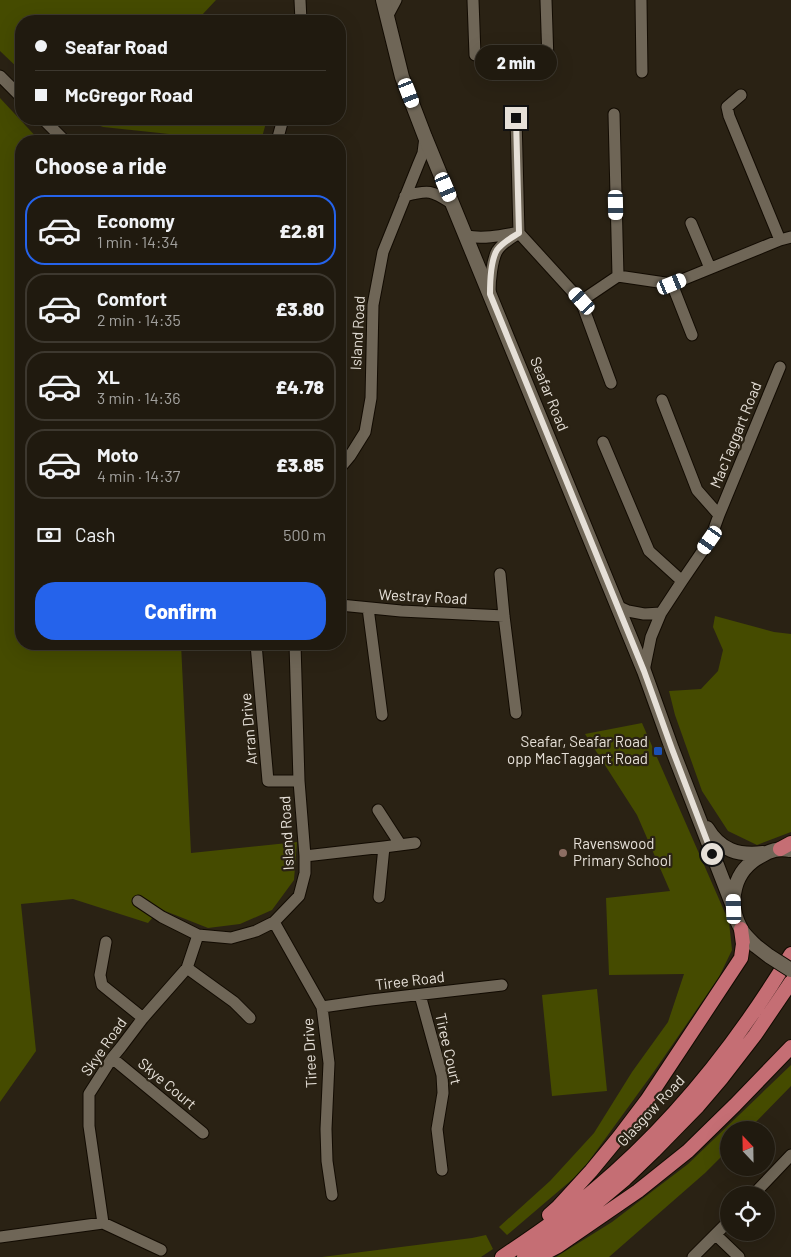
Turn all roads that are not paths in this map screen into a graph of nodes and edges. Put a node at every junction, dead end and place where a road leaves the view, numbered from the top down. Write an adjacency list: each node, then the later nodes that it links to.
1 (300, 0): 7 (street)
2 (383, 0): 8 (street, Seafar Road)
3 (396, 0): 8 (street)
4 (473, 0): 9 (street)
5 (546, 0): 10 (street)
6 (641, 0): 11 (street)
7 (301, 15)
8 (386, 17): 19 (street, Seafar Road)
9 (475, 55)
10 (548, 61)
11 (642, 72)
12 (0, 76): 13 (street)
13 (15, 91)
14 (740, 95): 25 (street)
15 (614, 114): 27 (street)
16 (516, 118): 23 (street)
17 (49, 125): 18 (street)
18 (59, 135)
19 (425, 137): 20 (street, Island Road); 21 (street, Seafar Road)
20 (405, 196): 21 (street); 36 (street, Island Road)
21 (453, 204): 24 (street, Seafar Road)
22 (691, 223): 26 (street)
23 (519, 233): 24 (street); 29 (street); 30 (street)
24 (466, 236): 29 (street, Seafar Road)
25 (786, 238): 26 (street)
26 (710, 268): 28 (street)
27 (618, 276): 28 (street); 30 (street)
28 (672, 284): 31 (street)
29 (490, 294): 41 (street, Seafar Road)
30 (582, 301): 33 (street)
31 (692, 335)
32 (780, 367): 37 (street, MacTaggart Road)
33 (611, 383)
34 (662, 400): 37 (street, MacTaggart Road)
35 (603, 442): 39 (street)
36 (346, 461)
37 (719, 515): 39 (street, MacTaggart Road)
38 (500, 574): 44 (street)
39 (682, 581): 43 (street, MacTaggart Road)
40 (346, 606): 42 (street, Westray Road)
41 (617, 606): 43 (street); 47 (street, Seafar Road)
42 (368, 608): 44 (street, Westray Road); 49 (street)
43 (661, 613): 47 (street, MacTaggart Road)
44 (504, 616): 48 (street)
45 (257, 650): 50 (street, Arran Drive)
46 (295, 650): 50 (street, Island Road)
47 (644, 671): 51 (street, Seafar Road)
48 (516, 713)
49 (382, 715)
50 (299, 781): 58 (street, Island Road)
51 (691, 799): 57 (street, Seafar Road); 61 (street, Seafar Road)
52 (378, 810): 54 (street)
53 (415, 842): 54 (street)
54 (400, 844): 55 (street)
55 (384, 847): 58 (street); 59 (street)
56 (787, 847): 57 (street)
57 (766, 853): 61 (street)
58 (305, 856): 62 (street, Island Road)
59 (379, 897)
60 (138, 901): 64 (street, Island Road)
61 (734, 909): 63 (street, Seafar Road)
62 (274, 922): 64 (street, Island Road); 72 (street, Tiree Drive)
63 (741, 929): 68 (street, bridge); 87 (main road)
64 (198, 935): 67 (street, Skye Road)
65 (106, 942): 73 (street)
66 (791, 954): 87 (main road, Glasgow Road)
67 (187, 968): 73 (street, Skye Road); 74 (street)
68 (791, 970)
69 (791, 982): 88 (main road, Glasgow Road)
70 (502, 985): 71 (street, Tiree Road)
71 (420, 995): 72 (street, Tiree Road); 79 (street, Tiree Court)
72 (322, 1007): 81 (street, Tiree Drive)
73 (143, 1018): 76 (street, Skye Road)
74 (250, 1018)
75 (791, 1047): 89 (main road)
76 (112, 1058): 77 (street, Skye Court); 82 (street, Skye Road)
77 (203, 1132)
78 (791, 1155): 80 (street)
79 (442, 1170)
80 (762, 1186)
81 (332, 1195)
82 (103, 1223): 85 (street); 86 (street)
83 (720, 1231): 84 (street)
84 (716, 1235): 90 (street); 91 (street)
85 (0, 1237)
86 (161, 1250)
87 (501, 1257)
88 (524, 1257)
89 (537, 1257)
90 (693, 1257)
91 (739, 1257)

